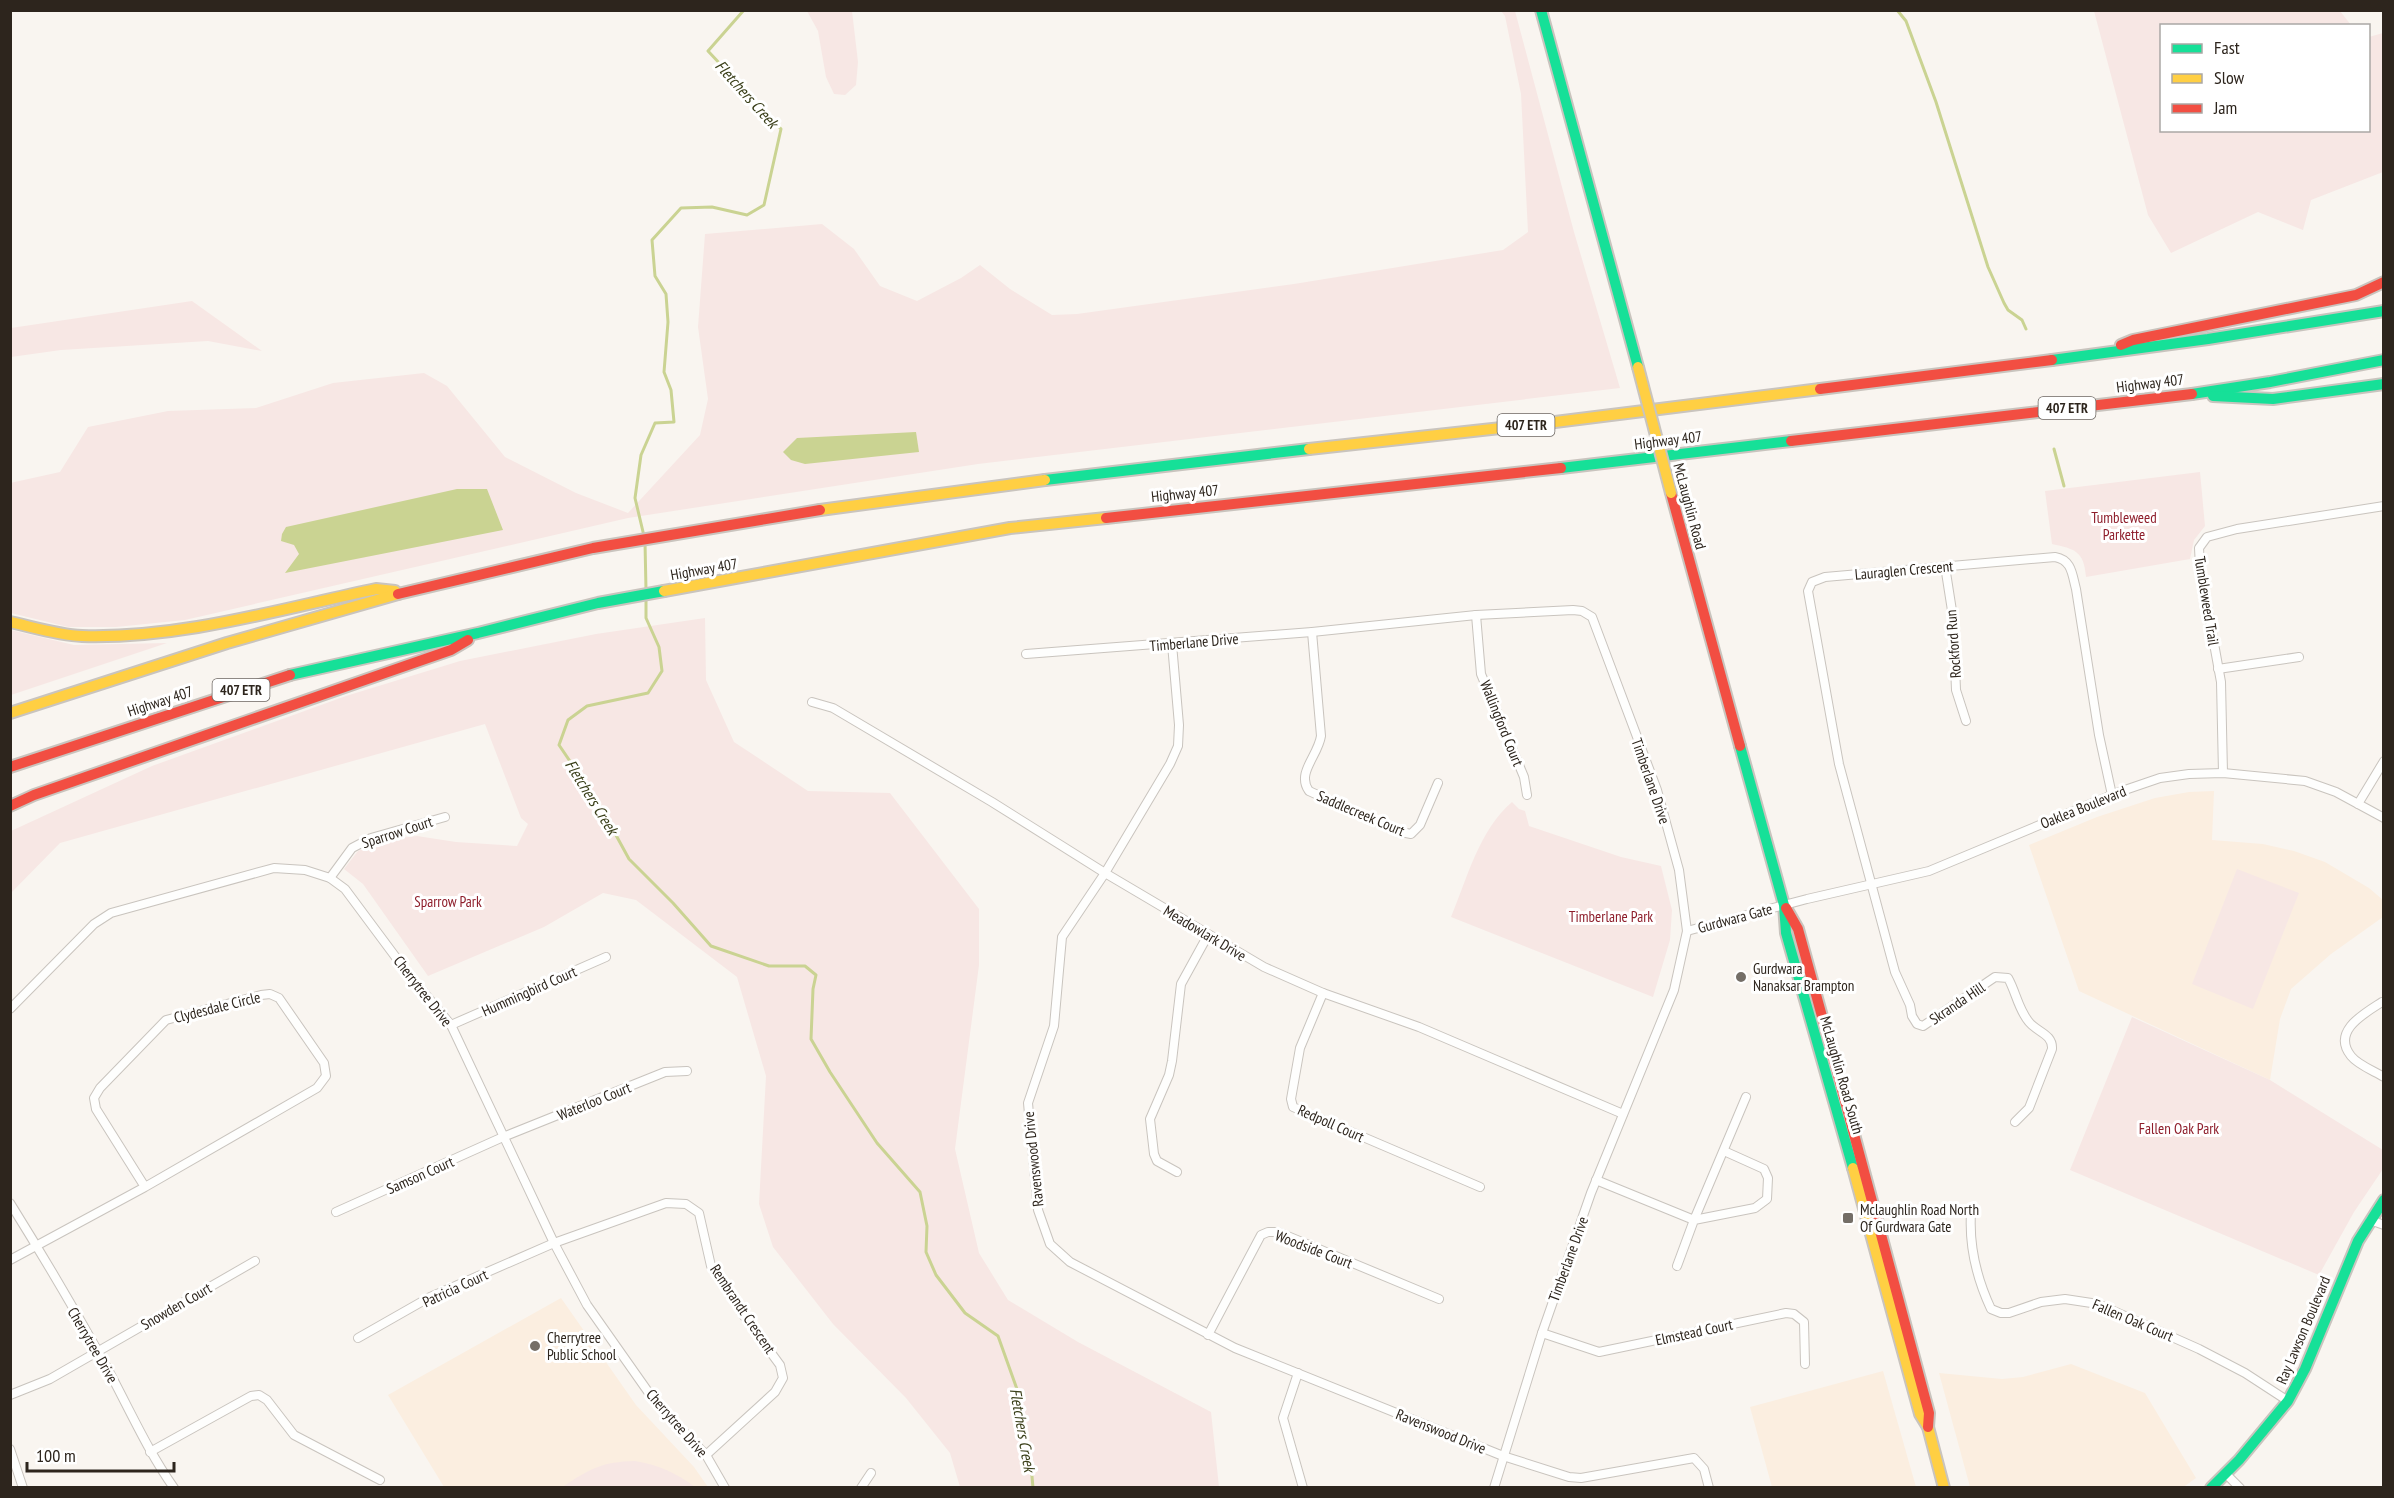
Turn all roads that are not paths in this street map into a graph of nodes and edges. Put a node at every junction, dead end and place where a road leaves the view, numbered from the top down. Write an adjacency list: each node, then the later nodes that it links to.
1 (1541, 10): 35 (main road, McLaughlin Road, bridge)
2 (2384, 282): 4 (main road)
3 (2384, 311): 4 (main road, Highway 407 / 407 ETR)
4 (2094, 355): 10 (main road, Highway 407 / 407 ETR)
5 (2384, 360): 7 (main road, Highway 407 / 407 ETR)
6 (2384, 384): 7 (main road)
7 (2184, 394): 14 (main road, Highway 407 / 407 ETR)
8 (2384, 506): 18 (street, Tumbleweed Trail)
9 (1944, 566): 21 (street, Rockford Run); 27 (street, Lauraglen Crescent); 34 (street, Lauraglen Crescent)
10 (403, 591): 12 (main road); 20 (main road, Highway 407 / 407 ETR)
11 (1476, 615): 13 (street, Timberlane Drive); 26 (street, Wallingford Court); 36 (street, Timberlane Drive)
12 (10, 622)
13 (1312, 632): 15 (street, Timberlane Drive); 25 (street, Saddlecreek Court)
14 (478, 633): 23 (main road, Highway 407 / 407 ETR); 29 (main road)
15 (1172, 644): 16 (street, Timberlane Drive); 32 (street, Ravenswood Drive)
16 (1026, 654)
17 (2299, 657): 18 (street)
18 (2218, 669): 24 (street, Tumbleweed Trail)
19 (812, 702): 32 (street, Meadowlark Drive)
20 (10, 713)
21 (1966, 721)
22 (2384, 761): 28 (street)
23 (10, 767)
24 (2223, 773): 27 (street, Oaklea Boulevard); 28 (street, Oaklea Boulevard)
25 (1438, 783)
26 (1527, 795)
27 (2112, 795): 34 (street, Oaklea Boulevard)
28 (2358, 804): 31 (street, Oaklea Boulevard)
29 (10, 806)
30 (445, 817): 33 (street, Sparrow Court)
31 (2384, 818)
32 (1105, 873): 37 (street, Meadowlark Drive); 68 (street, Ravenswood Drive)
33 (330, 878): 41 (street, Cherrytree Drive); 42 (street, Cherrytree Drive)
34 (1872, 884): 35 (street, Oaklea Boulevard); 47 (street, Skranda Hill)
35 (1784, 905): 36 (street, Gurdwara Gate); 89 (main road, McLaughlin Road South)
36 (1686, 931): 46 (street, Timberlane Drive)
37 (1208, 935): 39 (street, Meadowlark Drive); 50 (street)
38 (606, 957): 42 (street, Hummingbird Court)
39 (1323, 993): 46 (street, Meadowlark Drive); 53 (street, Redpoll Court)
40 (2382, 1002): 44 (street)
41 (10, 1009)
42 (451, 1025): 48 (street, Cherrytree Drive)
43 (687, 1071): 48 (street, Waterloo Court)
44 (2384, 1077)
45 (1746, 1097): 49 (street)
46 (1623, 1114): 51 (street, Timberlane Drive)
47 (2014, 1122)
48 (503, 1137): 56 (street, Samson Court); 61 (street, Cherrytree Drive)
49 (1724, 1151): 58 (street); 58 (street)
50 (1177, 1172)
51 (1596, 1180): 58 (street); 67 (street, Timberlane Drive)
52 (145, 1187): 52 (street, Clydesdale Circle); 62 (street, Clydesdale Circle)
53 (1480, 1187)
54 (2384, 1200): 59 (main road, Ray Lawson Boulevard)
55 (10, 1203): 62 (street, Cherrytree Drive)
56 (336, 1212)
57 (1971, 1213): 74 (street, Fallen Oak Court)
58 (1694, 1220): 65 (street)
59 (2370, 1220): 60 (street); 74 (main road, Ray Lawson Boulevard)
60 (2384, 1225)
61 (554, 1243): 69 (street, Patricia Court); 77 (street, Cherrytree Drive); 77 (street, Rembrandt Crescent)
62 (37, 1247): 63 (street, Clydesdale Circle); 70 (street, Cherrytree Drive)
63 (10, 1260)
64 (255, 1261): 70 (street, Snowden Court)
65 (1677, 1266)
66 (1438, 1299): 68 (street, Woodside Court)
67 (1542, 1333): 71 (street, Elmstead Court); 78 (street, Timberlane Drive)
68 (1208, 1335): 72 (street, Ravenswood Drive)
69 (358, 1338)
70 (98, 1351): 73 (street, Snowden Court); 76 (street, Cherrytree Drive)
71 (1805, 1364)
72 (1298, 1372): 78 (street, Ravenswood Drive); 86 (street)
73 (10, 1395)
74 (2288, 1401): 80 (main road, Ray Lawson Boulevard)
75 (10, 1449): 82 (street)
76 (150, 1452): 81 (street); 83 (street, Cherrytree Drive)
77 (706, 1455): 84 (street, Cherrytree Drive)
78 (1503, 1456): 87 (street, Timberlane Drive); 88 (street, Ravenswood Drive)
79 (871, 1473): 85 (street)
80 (2226, 1474): 90 (main road, Ray Lawson Boulevard); 91 (street)
81 (380, 1480)
82 (23, 1488)
83 (174, 1488)
84 (724, 1488)
85 (861, 1488)
86 (1304, 1488)
87 (1494, 1488)
88 (1709, 1488)
89 (1944, 1488)
90 (2211, 1488)
91 (2240, 1488)

